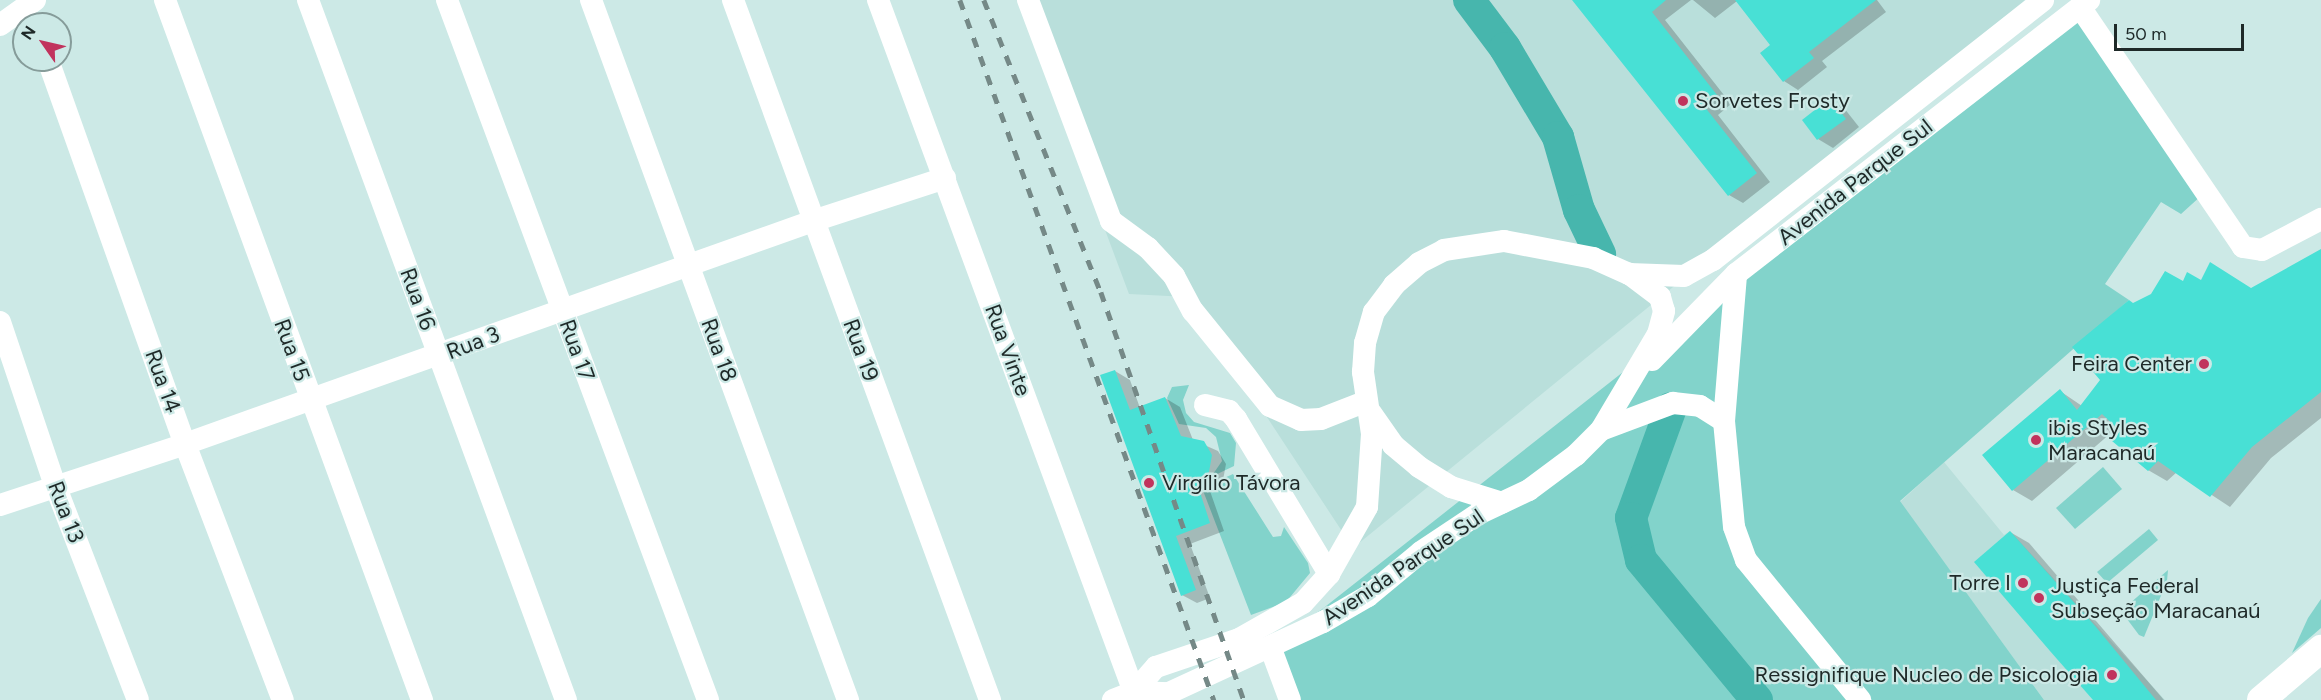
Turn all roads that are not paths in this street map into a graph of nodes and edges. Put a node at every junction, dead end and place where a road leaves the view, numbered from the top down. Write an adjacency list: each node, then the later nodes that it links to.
1 (165, 0): 23 (street, Rua 15)
2 (308, 0): 21 (street, Rua 16)
3 (447, 0): 19 (street, Rua 17)
4 (591, 0): 16 (street, Rua 18)
5 (733, 0): 15 (street, Rua 19)
6 (878, 0): 13 (street, Rua Vinte)
7 (1028, 0): 24 (street)
8 (2043, 0): 17 (street, Avenida Parque Sul)
9 (2085, 4): 14 (street); 18 (street, Avenida Parque Sul)
10 (33, 10): 11 (street)
11 (0, 25)
12 (52, 72): 28 (street, Rua 14)
13 (945, 178): 15 (street, Rua 3); 35 (street, Rua Vinte)
14 (2321, 219)
15 (813, 221): 16 (street, Rua 3); 42 (street, Rua 19)
16 (688, 267): 19 (street, Rua 3); 41 (street, Rua 18)
17 (1629, 274): 22 (street, Avenida Parque Sul); 24 (street, Avenida Parque Sul)
18 (1736, 274): 22 (street, Avenida Parque Sul); 26 (street)
19 (562, 310): 21 (street, Rua 3); 40 (street, Rua 17)
20 (0, 322): 29 (street, Rua 13)
21 (439, 356): 23 (street, Rua 3); 39 (street, Rua 16)
22 (1634, 378): 27 (street, Avenida Parque Sul)
23 (310, 400): 28 (street, Rua 3); 38 (street, Rua 15)
24 (1367, 404): 30 (street); 32 (street, Avenida Parque Sul)
25 (1205, 405): 32 (street)
26 (1724, 421): 27 (street); 44 (street)
27 (1601, 430): 30 (street, Avenida Parque Sul)
28 (185, 444): 29 (street, Rua 3); 37 (street, Rua 14)
29 (55, 485): 31 (street, Rua 3); 36 (street, Rua 13)
30 (1502, 503): 33 (street, Avenida Parque Sul)
31 (0, 505)
32 (1329, 574): 35 (street, Avenida Parque Sul)
33 (1271, 649): 35 (street, Avenida Parque Sul); 43 (street)
34 (2321, 649): 45 (main road)
35 (1128, 697)
36 (138, 700)
37 (283, 700)
38 (422, 700)
39 (566, 700)
40 (708, 700)
41 (848, 700)
42 (990, 700)
43 (1290, 700)
44 (1860, 700)
45 (2261, 700)

